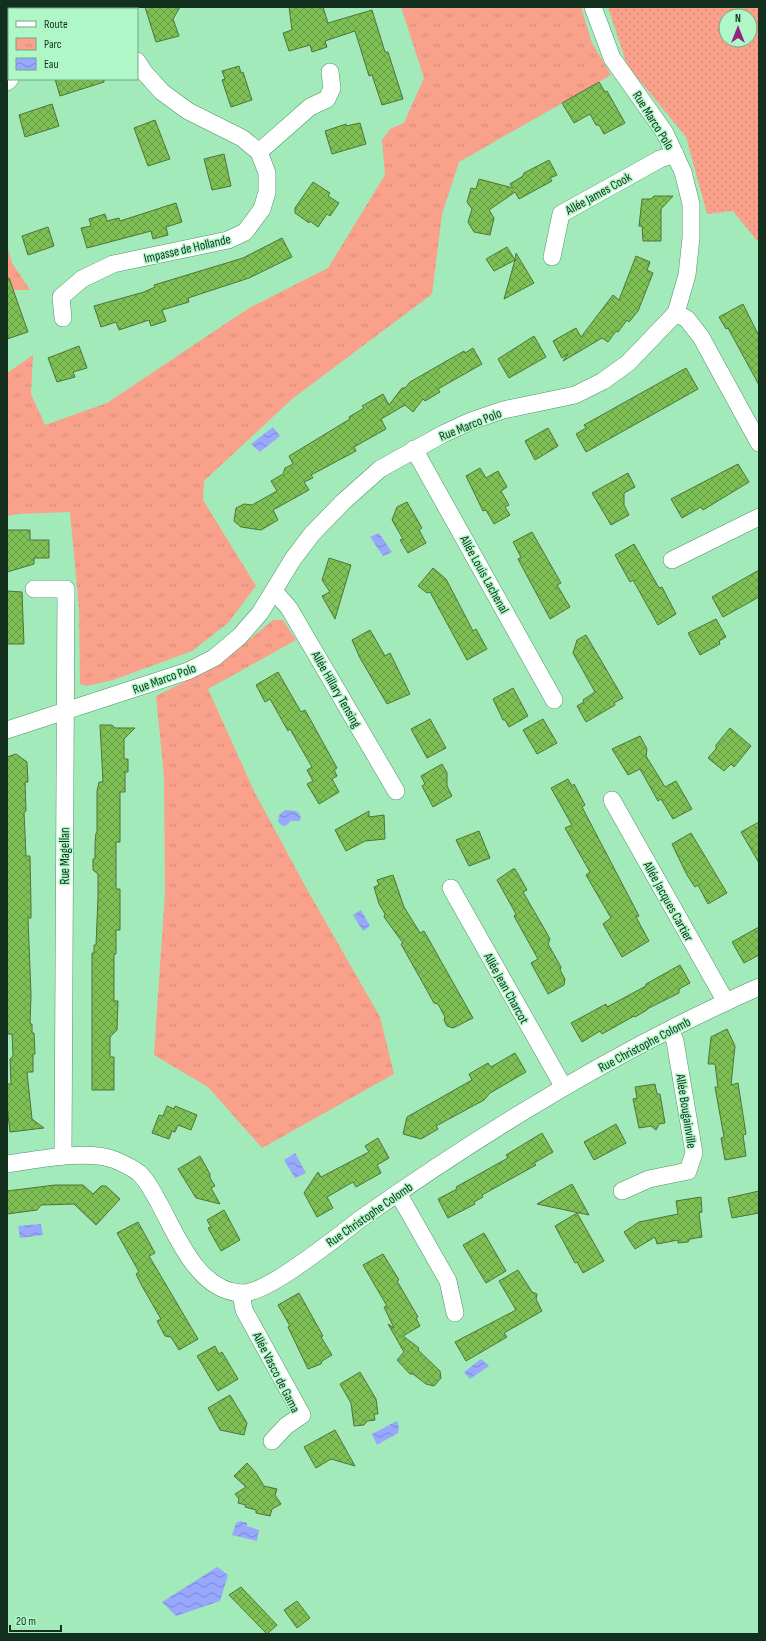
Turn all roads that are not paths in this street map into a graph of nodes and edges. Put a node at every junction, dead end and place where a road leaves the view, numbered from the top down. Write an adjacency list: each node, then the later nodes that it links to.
1 (593, 7): 5 (street, Rue Marco Polo)
2 (138, 63): 4 (street)
3 (330, 72): 4 (street)
4 (259, 152): 8 (street, Impasse de Hollande)
5 (675, 154): 6 (street, Allée James Cook); 7 (street, Rue Marco Polo)
6 (552, 257)
7 (676, 313): 9 (street); 10 (street, Rue Marco Polo)
8 (63, 318)
9 (759, 443)
10 (414, 449): 14 (street, Rue Marco Polo); 15 (street, Allée Louis Lachenal)
11 (759, 517): 12 (street)
12 (672, 560)
13 (34, 589): 16 (street, Rue Magellan)
14 (274, 591): 16 (street, Rue Marco Polo); 18 (street, Allée Hillary Tensing)
15 (554, 700)
16 (66, 711): 17 (street, Rue Marco Polo); 25 (street, Rue Magellan)
17 (7, 730)
18 (396, 791)
19 (612, 800): 22 (street, Allée Jacques Cartier)
20 (451, 888): 24 (street, Allée Jean Charcot)
21 (759, 987): 22 (street, Rue Christophe Colomb)
22 (726, 1002): 23 (street, Rue Christophe Colomb)
23 (670, 1030): 24 (street, Rue Christophe Colomb); 27 (street, Allée Bougainville)
24 (563, 1086): 28 (street, Rue Christophe Colomb)
25 (63, 1156): 26 (street, Rue Christophe Colomb); 29 (street, Rue Christophe Colomb)
26 (7, 1164)
27 (622, 1191)
28 (398, 1193): 29 (street, Rue Christophe Colomb); 30 (street)
29 (241, 1294): 31 (street, Allée Vasco de Gama)
30 (455, 1313)
31 (272, 1441)

